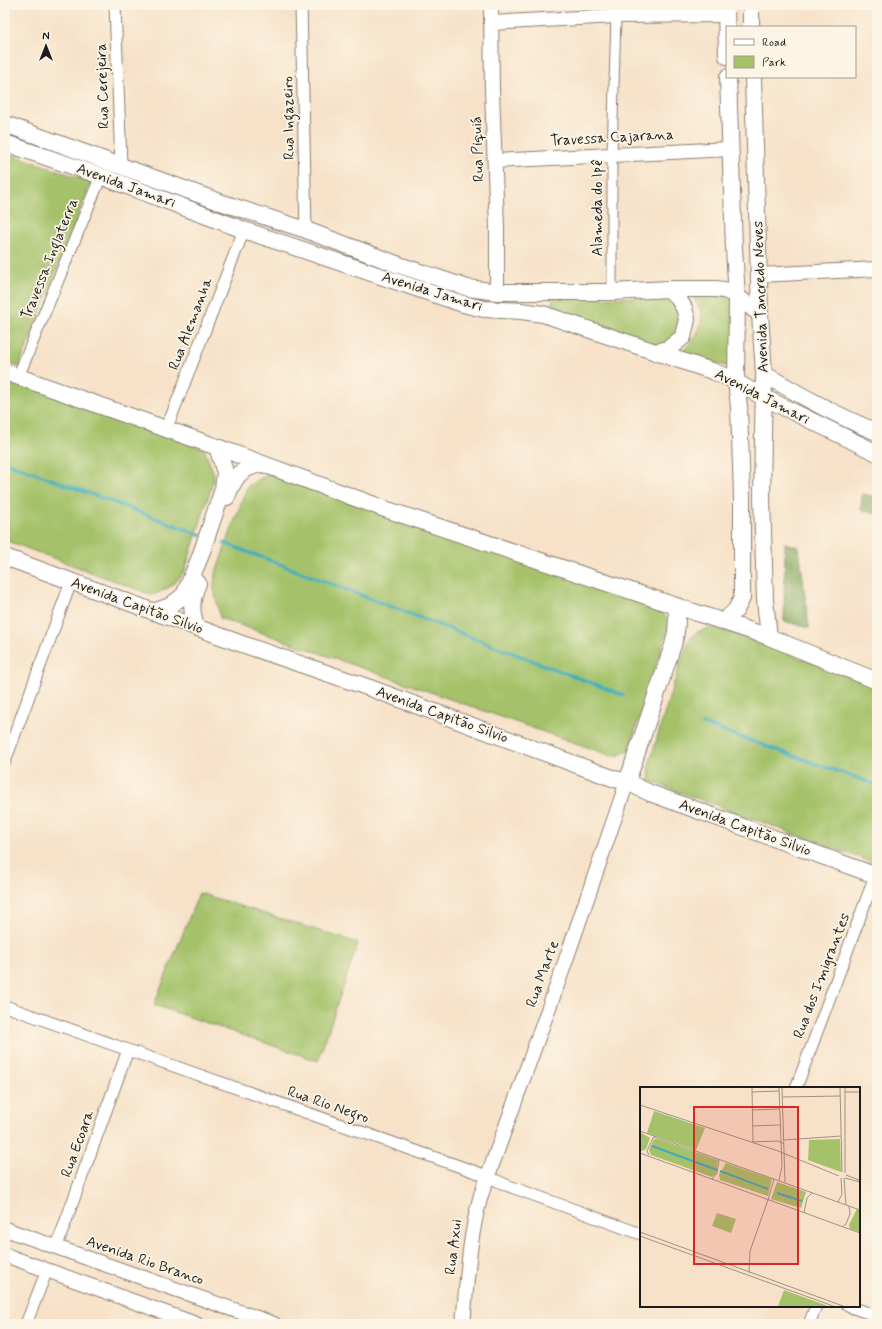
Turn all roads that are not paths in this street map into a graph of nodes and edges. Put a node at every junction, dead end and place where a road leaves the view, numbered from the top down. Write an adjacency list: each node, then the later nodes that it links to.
1 (115, 5): 17 (street, Rua Cerejeira)
2 (301, 5): 24 (street, Rua Ingazeiro)
3 (491, 5): 7 (street, Rua Piquiá)
4 (751, 5): 9 (main road)
5 (616, 10): 6 (street); 7 (street); 15 (street, Alameda do Ipê)
6 (726, 10): 8 (main road)
7 (491, 23): 16 (street, Rua Piquiá)
8 (726, 26)
9 (752, 26)
10 (728, 78): 14 (main road, Avenida Tancredo Neves)
11 (753, 78): 19 (main road, Avenida Tancredo Neves)
12 (5, 124): 17 (main road, Avenida Jamari)
13 (5, 143): 18 (main road, Avenida Jamari)
14 (730, 149): 15 (street, Travessa Cajarana); 20 (main road, Avenida Tancredo Neves)
15 (612, 154): 16 (street, Travessa Cajarana); 29 (street, Alameda do Ipê)
16 (495, 161): 28 (street, Rua Piquiá)
17 (121, 165): 21 (main road, Avenida Jamari)
18 (101, 176): 22 (main road, Avenida Jamari); 33 (street, Travessa Inglaterra)
19 (756, 184): 20 (main road); 26 (main road, Avenida Tancredo Neves)
20 (731, 185): 30 (main road, Avenida Tancredo Neves)
21 (220, 202): 22 (main road); 24 (main road, Avenida Jamari)
22 (213, 218): 23 (main road, Avenida Jamari)
23 (244, 230): 32 (main road, Avenida Jamari); 37 (street, Rua Alemanha)
24 (306, 230): 28 (main road, Avenida Jamari)
25 (877, 269): 26 (street)
26 (759, 276): 31 (main road, Avenida Tancredo Neves)
27 (669, 289): 29 (main road, Avenida Jamari); 30 (main road, Avenida Jamari); 32 (main road)
28 (497, 292): 29 (main road, Avenida Jamari)
29 (612, 292)
30 (738, 297): 31 (main road, Avenida Jamari); 35 (main road, Avenida Tancredo Neves)
31 (760, 314): 34 (main road, Avenida Tancredo Neves)
32 (655, 352): 35 (main road, Avenida Jamari)
33 (12, 374): 37 (main road)
34 (764, 374): 36 (main road, Avenida Tancredo Neves); 38 (main road, Avenida Jamari)
35 (736, 381): 36 (main road, Avenida Jamari); 42 (main road, Avenida Tancredo Neves)
36 (763, 397): 40 (main road, Avenida Jamari); 43 (main road, Avenida Tancredo Neves)
37 (166, 430): 39 (main road)
38 (877, 432)
39 (217, 447): 41 (main road); 47 (main road)
40 (875, 447)
41 (261, 464): 46 (main road); 49 (main road)
42 (742, 496): 43 (main road); 48 (main road, Avenida Tancredo Neves)
43 (762, 497): 50 (main road, Avenida Tancredo Neves)
44 (5, 557): 45 (main road, Avenida Capitão Silvio)
45 (71, 582): 47 (main road, Avenida Capitão Silvio); 52 (street)
46 (676, 607): 48 (main road); 53 (main road)
47 (153, 612): 49 (main road, Avenida Capitão Silvio)
48 (723, 622): 50 (main road)
49 (197, 628): 53 (main road, Avenida Capitão Silvio)
50 (769, 637): 51 (main road)
51 (877, 681)
52 (5, 761)
53 (627, 782): 54 (main road, Avenida Capitão Silvio); 58 (street, Rua Marte)
54 (876, 875): 57 (street, Rua dos Imigrantes)
55 (5, 1006): 56 (street, Rua Rio Negro)
56 (128, 1050): 58 (street, Rua Rio Negro); 61 (street, Rua Ecoara)
57 (796, 1087)
58 (487, 1176): 60 (street, Rua Rio Negro); 70 (street, Rua Axui)
59 (5, 1229): 61 (street, Avenida Rio Branco)
60 (640, 1234)
61 (56, 1248): 69 (street, Avenida Rio Branco)
62 (5, 1255): 63 (street)
63 (47, 1270): 67 (street); 68 (street)
64 (816, 1307): 71 (street)
65 (851, 1307): 66 (street)
66 (877, 1316)
67 (26, 1324)
68 (196, 1324)
69 (274, 1324)
70 (463, 1324)
71 (809, 1324)

